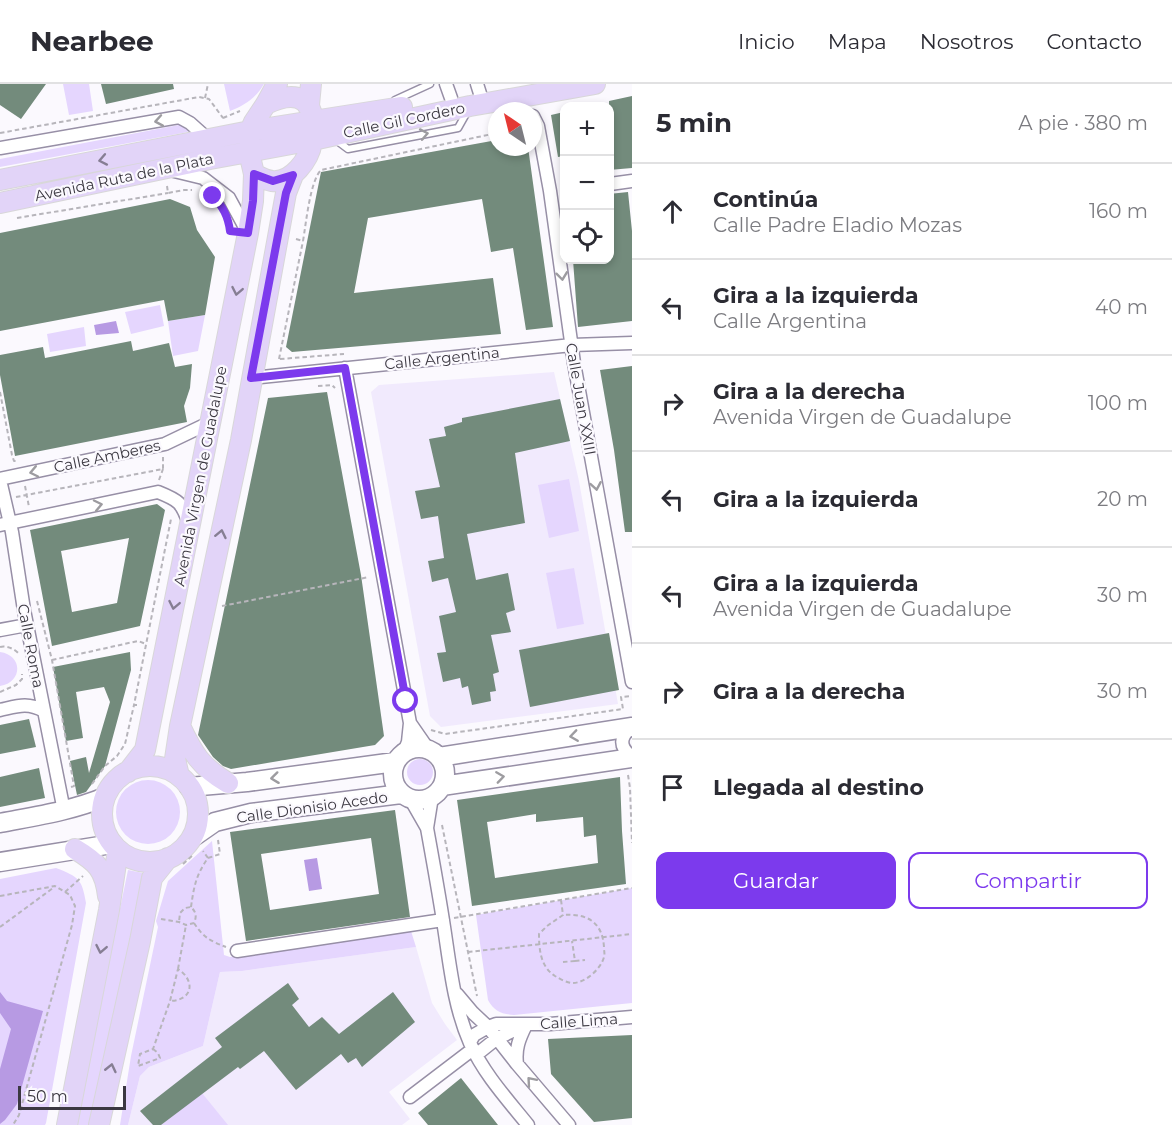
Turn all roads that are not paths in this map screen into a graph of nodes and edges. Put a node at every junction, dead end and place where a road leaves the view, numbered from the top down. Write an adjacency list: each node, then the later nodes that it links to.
1 (277, 84): 8 (main road)
2 (311, 84): 10 (main road)
3 (430, 84): 9 (lane)
4 (595, 84): 7 (main road, Calle Gil Cordero)
5 (448, 91): 6 (main road, Calle Gil Cordero); 9 (main road, Calle Gil Cordero)
6 (478, 97): 7 (main road, Calle Gil Cordero); 10 (main road, Calle Gil Cordero)
7 (531, 97)
8 (266, 104): 10 (main road); 11 (main road)
9 (386, 111): 10 (main road, Calle Gil Cordero)
10 (316, 126): 11 (main road, Calle Gil Cordero); 15 (main road, Calle Gil Cordero); 18 (main road, Avenida Virgen de Guadalupe)
11 (250, 131): 12 (main road, Avenida Ruta de la Plata); 15 (main road, Avenida Virgen de Guadalupe)
12 (210, 140): 13 (street, Avenida Ruta de la Plata, one-way to 13); 19 (main road, Avenida Ruta de la Plata, one-way to 19)
13 (0, 148)
14 (542, 148): 23 (street, Calle Juan XXIII)
15 (249, 152): 16 (main road, Avenida Ruta de la Plata); 17 (main road, Avenida Virgen de Guadalupe)
16 (163, 169): 24 (main road, Avenida Ruta de la Plata); 25 (street)
17 (254, 174): 18 (main road); 25 (main road, Avenida Virgen de Guadalupe)
18 (293, 175): 29 (main road, Avenida Virgen de Guadalupe)
19 (0, 180)
20 (632, 181): 21 (street)
21 (614, 183)
22 (560, 190): 23 (street)
23 (550, 191): 27 (street, Calle Juan XXIII, one-way to 27)
24 (0, 203)
25 (248, 233): 30 (main road, Avenida Virgen de Guadalupe, one-way to 30)
26 (632, 343): 27 (street, Calle Argentina)
27 (572, 345): 28 (street, Calle Argentina); 36 (street, Calle Juan XXIII, one-way to 36)
28 (345, 368): 29 (street, Calle Argentina); 39 (street)
29 (251, 378): 40 (main road, Avenida Virgen de Guadalupe, one-way to 29)
30 (211, 422): 31 (street, Calle Amberes, one-way to 31); 33 (main road, Avenida Virgen de Guadalupe)
31 (0, 480): 32 (street, Calle Roma)
32 (5, 524): 33 (street, one-way to 33); 34 (street, Calle Roma)
33 (190, 525): 45 (main road, Avenida Virgen de Guadalupe, one-way to 45)
34 (27, 625): 35 (street); 38 (street, Calle Roma)
35 (0, 630)
36 (632, 682)
37 (0, 710): 38 (street)
38 (44, 711): 51 (street, Calle Roma)
39 (410, 723): 42 (street); 43 (street)
40 (180, 726): 46 (main road, Avenida Virgen de Guadalupe); 47 (main road)
41 (632, 727): 42 (main road, one-way to 42); 44 (street)
42 (434, 753): 43 (main road); 48 (main road)
43 (399, 757): 47 (main road, one-way to 47); 50 (main road)
44 (632, 757): 48 (main road, one-way to 44)
45 (128, 772): 46 (main road); 49 (main road)
46 (184, 781): 47 (main road); 54 (main road)
47 (228, 783)
48 (438, 791): 50 (main road); 53 (street)
49 (96, 794): 51 (main road); 55 (main road)
50 (406, 797): 53 (street); 54 (main road, Calle Dionisio Acedo)
51 (64, 811): 52 (main road)
52 (0, 823)
53 (427, 828): 60 (street)
54 (196, 842): 57 (main road)
55 (115, 847): 56 (main road); 57 (main road); 59 (main road)
56 (75, 849): 58 (main road); 59 (main road)
57 (168, 858): 71 (main road, one-way to 57)
58 (0, 862)
59 (109, 909): 70 (main road, one-way to 70)
60 (443, 920): 61 (street); 62 (street)
61 (237, 951)
62 (454, 991): 65 (street); 67 (street)
63 (632, 1017): 64 (street, Calle Lima)
64 (526, 1025): 65 (street, Calle Lima); 66 (street, Calle Lima); 68 (street, Calle Lima)
65 (488, 1027): 66 (street); 67 (street)
66 (496, 1040): 67 (street, Calle Lima); 68 (street)
67 (473, 1049): 69 (street); 72 (street)
68 (517, 1064): 73 (street, one-way to 68)
69 (410, 1097)
70 (67, 1125)
71 (99, 1125)
72 (528, 1125)
73 (569, 1125)

